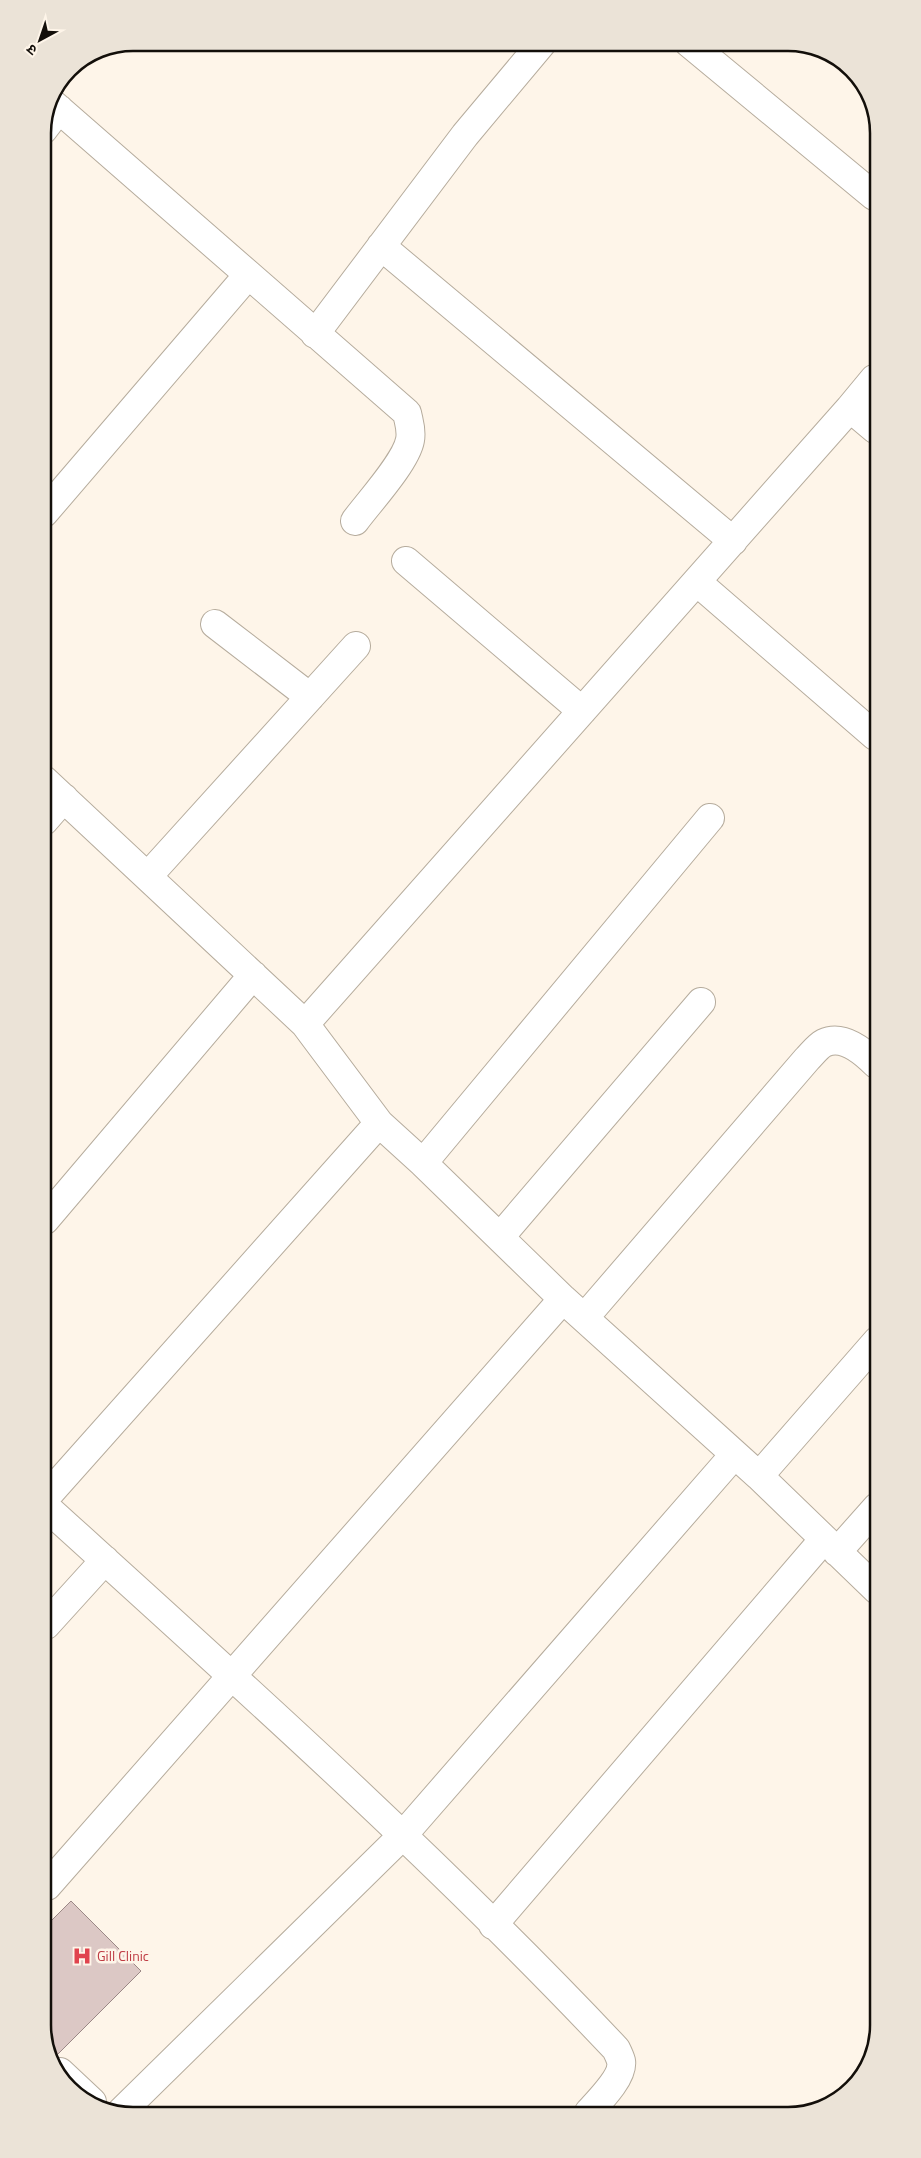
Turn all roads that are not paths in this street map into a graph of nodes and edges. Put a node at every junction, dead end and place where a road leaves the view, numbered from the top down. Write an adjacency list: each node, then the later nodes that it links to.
1 (535, 51): 5 (street)
2 (700, 51): 4 (street)
3 (53, 115): 6 (street)
4 (870, 193)
5 (381, 246): 7 (street); 13 (street)
6 (248, 275): 7 (street); 11 (street)
7 (315, 334): 12 (street)
8 (870, 384): 9 (street)
9 (850, 408): 10 (street); 13 (street)
10 (870, 425)
11 (51, 505)
12 (355, 521)
13 (732, 541): 15 (street)
14 (406, 561): 19 (street)
15 (697, 582): 19 (street); 20 (street)
16 (214, 624): 18 (street)
17 (356, 646): 18 (street)
18 (310, 697): 23 (street)
19 (582, 711): 26 (street)
20 (870, 732)
21 (54, 789): 23 (street)
22 (710, 818): 29 (street)
23 (148, 876): 24 (street)
24 (253, 975): 26 (street); 30 (street)
25 (701, 1002): 31 (street)
26 (305, 1024): 28 (street)
27 (870, 1059): 33 (street)
28 (379, 1123): 29 (street); 37 (street)
29 (423, 1162): 31 (street)
30 (51, 1213)
31 (500, 1237): 32 (street)
32 (563, 1299): 33 (street); 44 (street)
33 (585, 1317): 35 (street)
34 (870, 1349): 36 (street)
35 (734, 1454): 36 (street); 45 (street)
36 (759, 1476): 40 (street)
37 (51, 1491)
38 (51, 1511): 41 (street)
39 (870, 1513): 40 (street)
40 (831, 1545): 42 (street); 47 (street)
41 (105, 1560): 43 (street); 44 (street)
42 (870, 1583)
43 (51, 1619)
44 (232, 1676): 45 (street); 46 (street)
45 (403, 1835): 47 (street); 48 (street)
46 (51, 1881)
47 (493, 1925): 49 (street)
48 (126, 2107)
49 (594, 2107)

